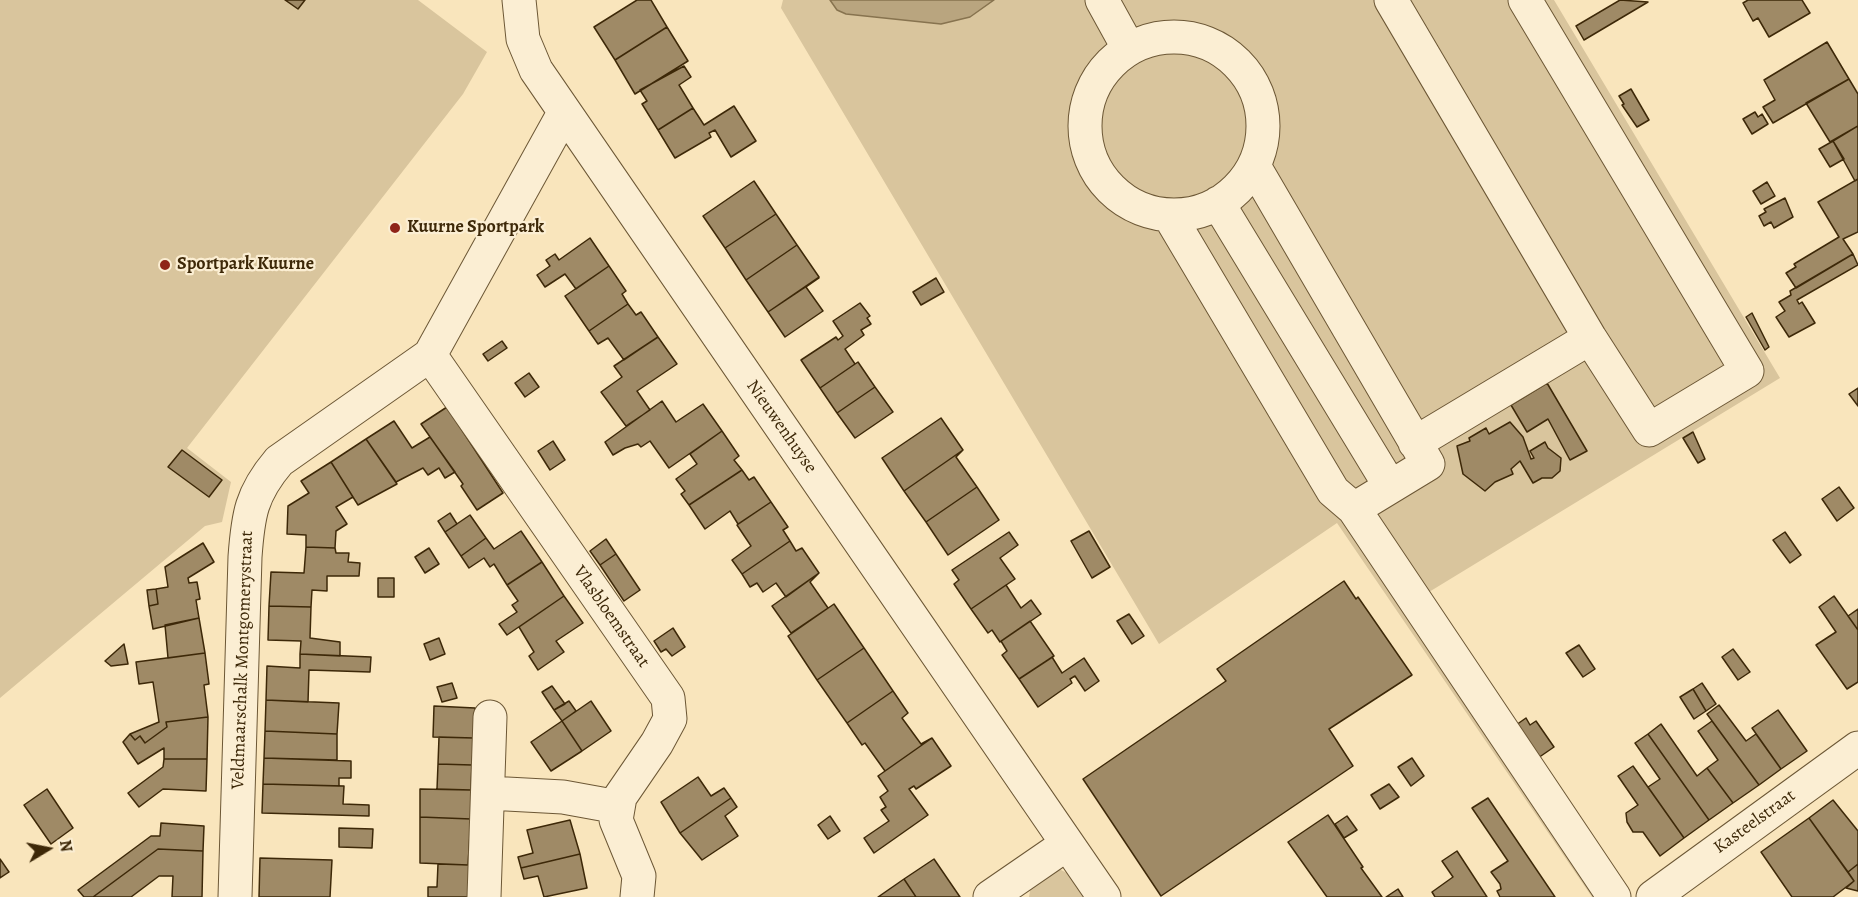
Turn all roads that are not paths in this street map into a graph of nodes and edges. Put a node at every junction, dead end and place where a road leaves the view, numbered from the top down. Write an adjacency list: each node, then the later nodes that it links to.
1 (519, 0): 6 (street, Nieuwenhuyse)
2 (1102, 0): 5 (street)
3 (1391, 0): 10 (street)
4 (1525, 0): 10 (street)
5 (1129, 49): 7 (street); 9 (street)
6 (564, 113): 11 (street, Veldmaarschalk Montgomerystraat); 19 (street, Nieuwenhuyse)
7 (1254, 166): 8 (street); 12 (street)
8 (1218, 203): 9 (street); 13 (street)
9 (1169, 215): 14 (street)
10 (1590, 338): 12 (street)
11 (430, 355): 18 (street, Vlasbloemstraat); 20 (street, Veldmaarschalk Montgomerystraat)
12 (1415, 443): 13 (street)
13 (1390, 486): 14 (street)
14 (1354, 509): 25 (street)
15 (490, 717): 17 (street)
16 (1858, 748): 26 (street, Kasteelstraat)
17 (488, 793): 18 (street); 21 (street)
18 (618, 807): 22 (street)
19 (1067, 844): 23 (street); 24 (street, Nieuwenhuyse)
20 (235, 897)
21 (484, 897)
22 (637, 897)
23 (990, 897)
24 (1104, 897)
25 (1614, 897)
26 (1653, 897)

